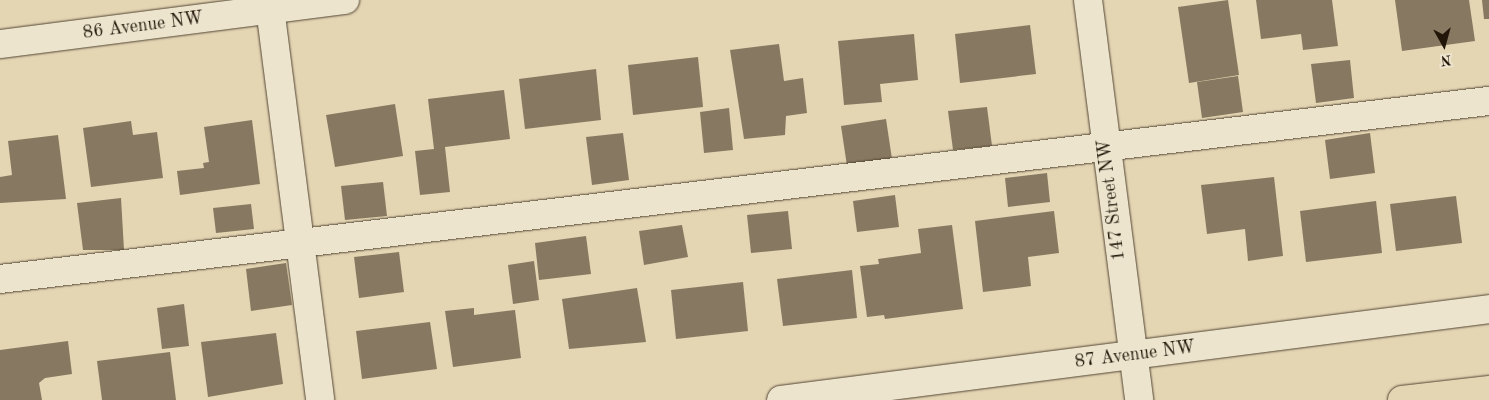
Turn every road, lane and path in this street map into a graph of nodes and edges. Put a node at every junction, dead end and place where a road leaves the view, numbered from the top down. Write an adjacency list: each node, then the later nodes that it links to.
1 (345, 0): 3 (street, 86 Avenue NW)
2 (1088, 0): 6 (street, 147 Street NW)
3 (269, 5): 4 (street, 86 Avenue NW); 7 (street)
4 (0, 44)
5 (1489, 102): 6 (street)
6 (1105, 144): 7 (street); 10 (street, 147 Street NW)
7 (300, 243): 8 (street); 12 (street)
8 (0, 279)
9 (1489, 309): 10 (street, 87 Avenue NW)
10 (1131, 356): 13 (street, 87 Avenue NW); 14 (street, 147 Street NW)
11 (1489, 390): 15 (main road)
12 (320, 400)
13 (781, 400)
14 (1139, 400)
15 (1402, 400)

